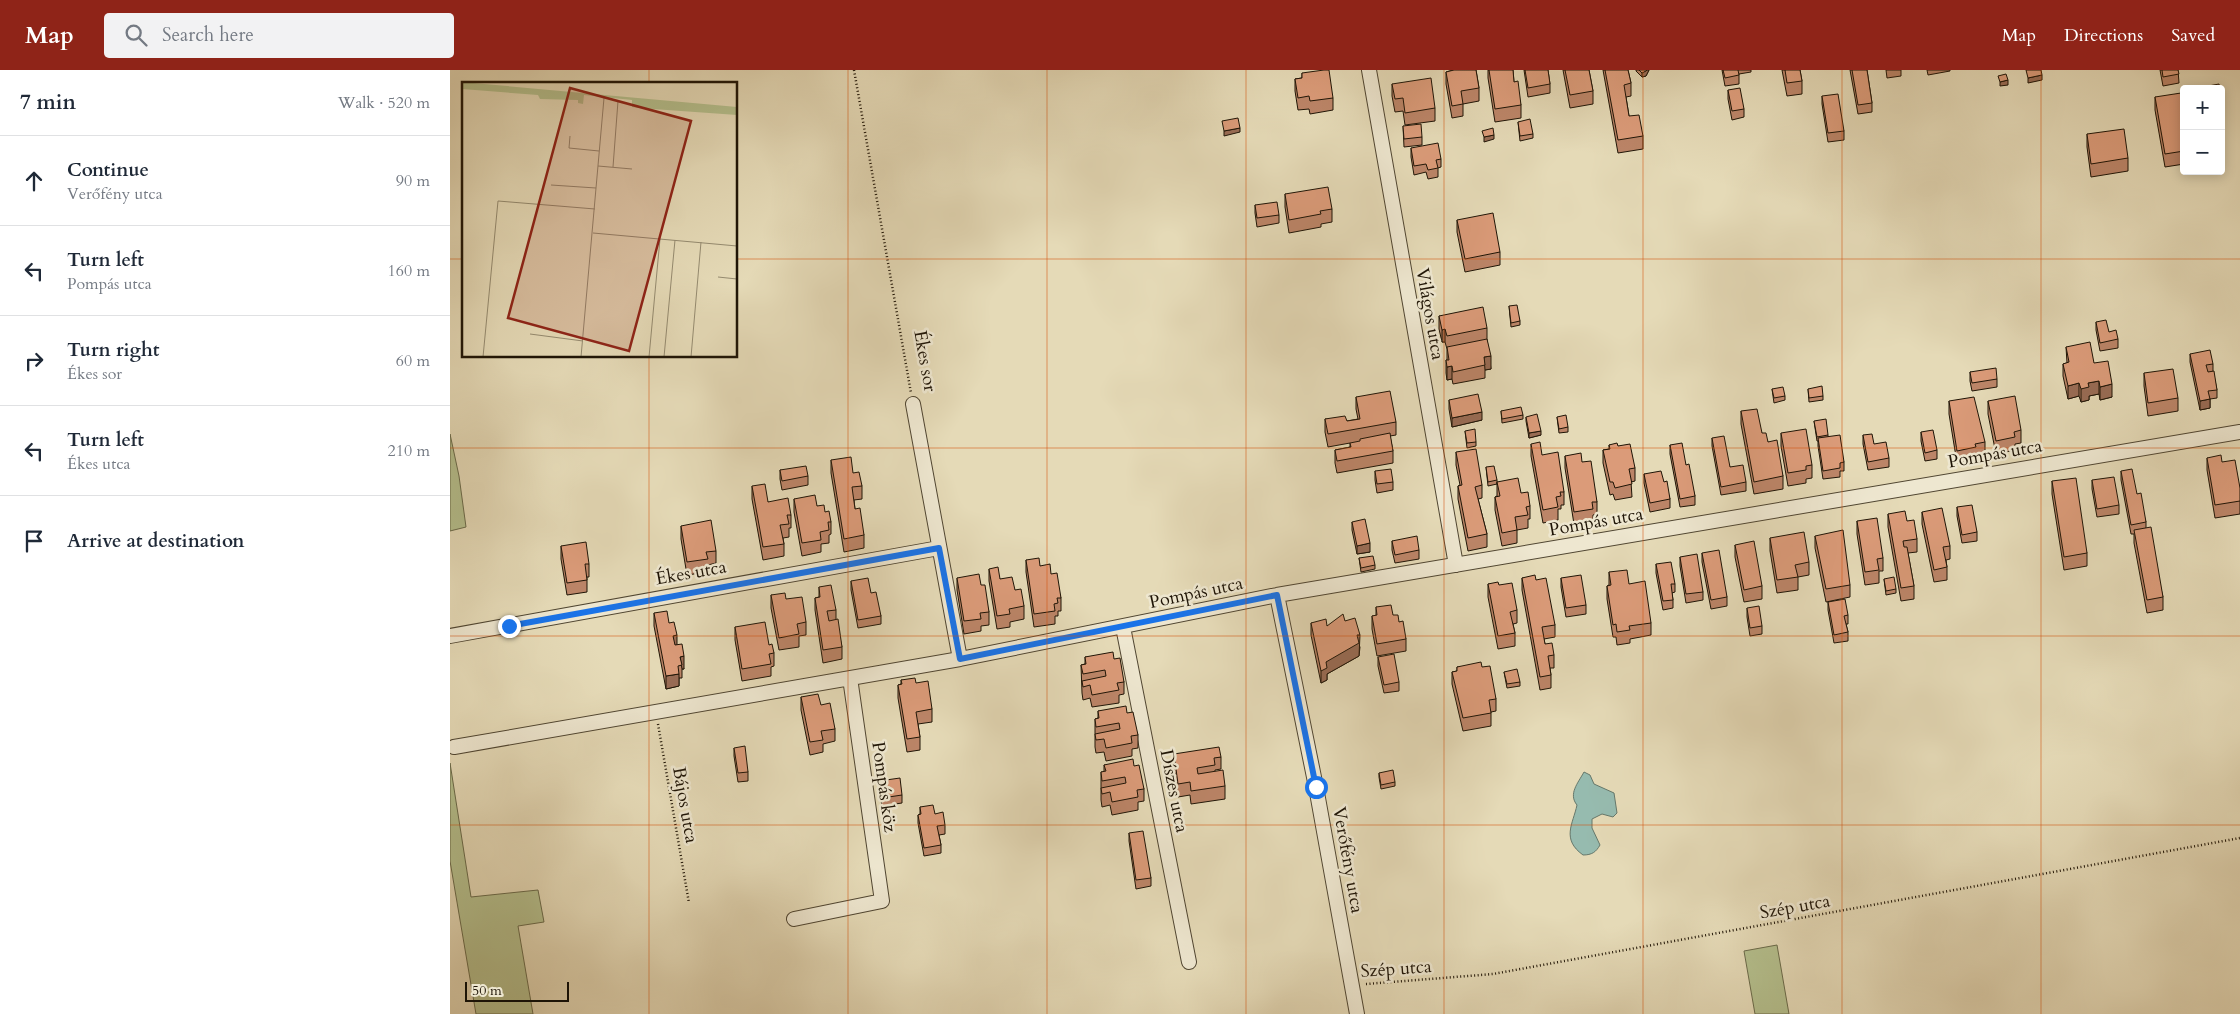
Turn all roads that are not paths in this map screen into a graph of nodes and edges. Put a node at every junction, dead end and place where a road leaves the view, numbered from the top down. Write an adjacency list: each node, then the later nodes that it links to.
1 (1369, 70): 5 (street, Világos utca)
2 (913, 404): 4 (street, Ékes sor)
3 (2240, 432): 5 (street, Pompás utca)
4 (939, 548): 8 (street, Ékes utca); 9 (street, Ékes sor)
5 (1456, 565): 6 (street, Pompás utca)
6 (1277, 595): 7 (street, Pompás utca); 14 (street, Verőfény utca)
7 (1122, 627): 9 (street, Pompás utca); 13 (street, Díszes utca)
8 (450, 636)
9 (960, 659): 10 (street, Pompás utca)
10 (850, 678): 11 (street, Pompás utca); 12 (street, Pompás köz)
11 (454, 747)
12 (794, 919)
13 (1189, 962)
14 (1357, 1014)

